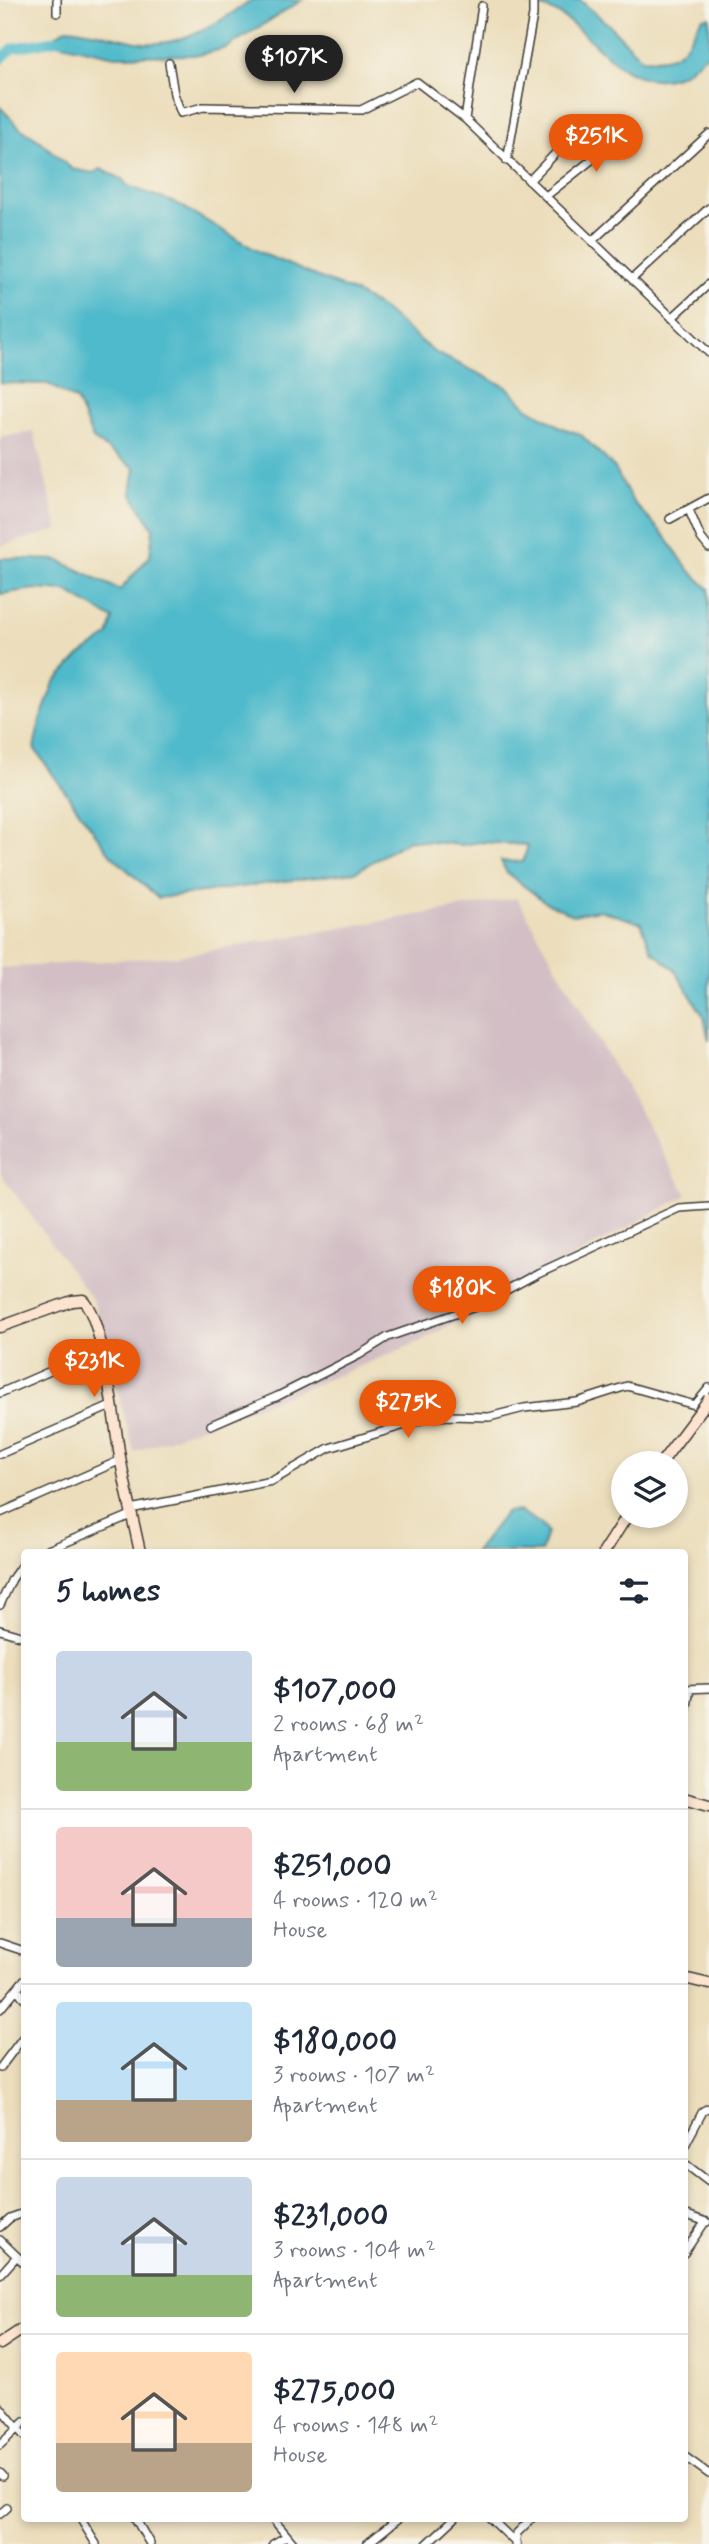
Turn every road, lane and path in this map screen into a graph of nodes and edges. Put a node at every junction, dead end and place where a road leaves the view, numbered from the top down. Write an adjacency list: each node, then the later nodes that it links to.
1 (57, 0): 4 (street)
2 (533, 0): 10 (street)
3 (482, 6): 6 (street)
4 (57, 13)
5 (169, 63): 6 (street)
6 (465, 119): 10 (street)
7 (574, 134): 11 (street)
8 (709, 134): 14 (street)
9 (589, 140): 12 (street)
10 (507, 160): 11 (street)
11 (529, 181): 12 (street)
12 (546, 196): 14 (street)
13 (709, 208): 15 (street)
14 (592, 242): 15 (street)
15 (632, 279): 17 (street)
16 (709, 284): 17 (street)
17 (672, 318): 18 (street)
18 (709, 353)
19 (709, 498): 20 (street)
20 (689, 510): 21 (street); 22 (street)
21 (670, 519)
22 (709, 548)
23 (709, 1206): 32 (street)
24 (0, 1327): 25 (street)
25 (101, 1349): 27 (street); 30 (street)
26 (709, 1388): 29 (street)
27 (0, 1393)
28 (709, 1399): 33 (street, bridge)
29 (695, 1405): 31 (street); 36 (street)
30 (111, 1406): 34 (street); 35 (street)
31 (709, 1409)
32 (211, 1425)
33 (670, 1451)
34 (0, 1454)
35 (121, 1460): 36 (street); 37 (street)
36 (131, 1512): 39 (street); 40 (street)
37 (0, 1513)
38 (619, 1528): 41 (street)
39 (50, 1549)
40 (139, 1549)
41 (606, 1549)
42 (21, 1566): 43 (street)
43 (0, 1603)
44 (0, 1630): 45 (street)
45 (21, 1636)
46 (709, 1678): 47 (street)
47 (706, 1688): 48 (street)
48 (688, 1689)
49 (688, 1799): 50 (street)
50 (709, 1805)
51 (0, 1943): 52 (street)
52 (21, 1950)
53 (688, 1979): 55 (street)
54 (21, 1983): 56 (street)
55 (709, 1984)
56 (16, 1989): 57 (street); 58 (street)
57 (21, 1995)
58 (0, 2009)
59 (21, 2040): 60 (street)
60 (0, 2068)
61 (709, 2108): 62 (street)
62 (688, 2139)
63 (688, 2166): 64 (street)
64 (709, 2182)
65 (21, 2214): 68 (street)
66 (688, 2216): 67 (street)
67 (707, 2223): 70 (street)
68 (0, 2227)
69 (0, 2240): 71 (street)
70 (688, 2248)
71 (17, 2256): 72 (street); 73 (street)
72 (21, 2260)
73 (0, 2275)
74 (21, 2330): 75 (street)
75 (0, 2344)
76 (0, 2407): 78 (street)
77 (21, 2425): 78 (street)
78 (17, 2428): 79 (street); 80 (street)
79 (21, 2433)
80 (0, 2445)
81 (688, 2459): 82 (street)
82 (709, 2474)
83 (7, 2508): 84 (street)
84 (0, 2514)
85 (82, 2522): 93 (street)
86 (137, 2522): 94 (street)
87 (275, 2522): 96 (street)
88 (394, 2522): 97 (street)
89 (451, 2522): 98 (street)
90 (494, 2522): 99 (street)
91 (528, 2522): 99 (street)
92 (284, 2538): 95 (street)
93 (91, 2542)
94 (150, 2544)
95 (272, 2544)
96 (294, 2544)
97 (367, 2544)
98 (427, 2544)
99 (516, 2544)

